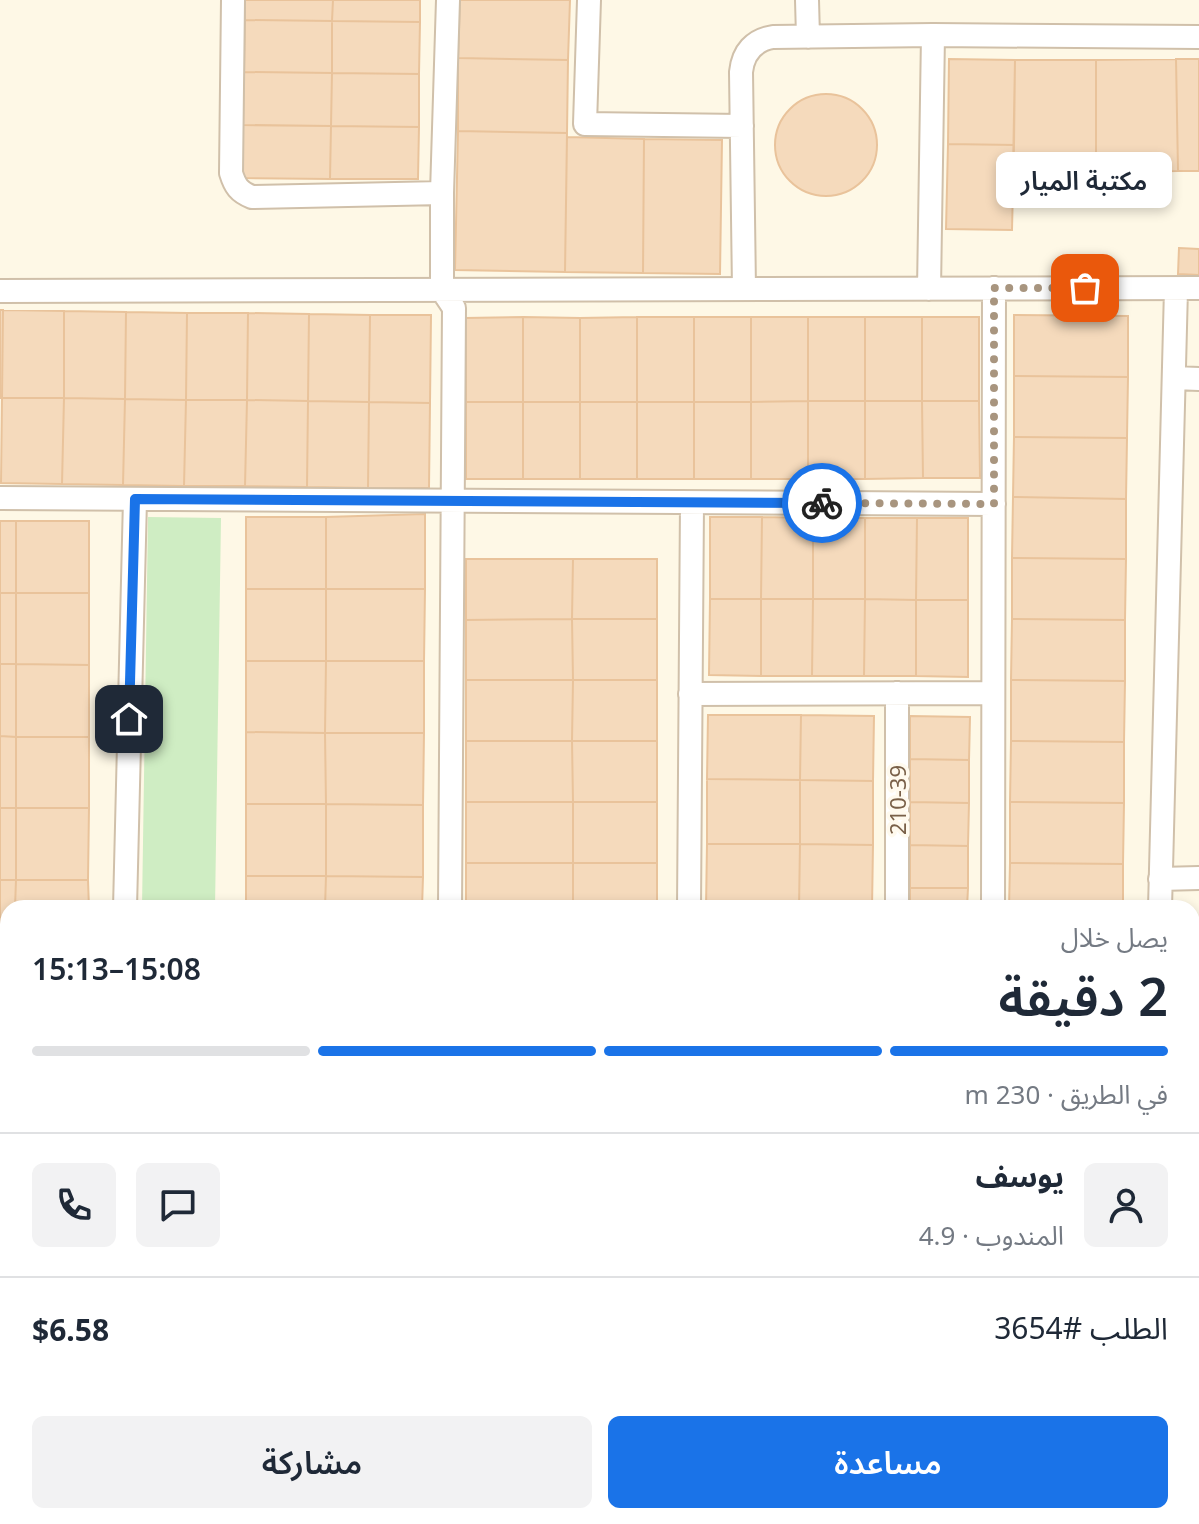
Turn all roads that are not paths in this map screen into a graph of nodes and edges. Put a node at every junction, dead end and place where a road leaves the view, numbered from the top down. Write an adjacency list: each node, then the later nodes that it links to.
1 (233, 0): 9 (street)
2 (448, 0): 9 (street)
3 (589, 0): 8 (street)
4 (807, 0): 6 (street)
5 (933, 35): 6 (street); 7 (street); 13 (street)
6 (808, 37): 8 (street)
7 (1199, 37)
8 (742, 126): 12 (street)
9 (442, 193): 15 (street)
10 (994, 288): 13 (street); 14 (street); 23 (street)
11 (1199, 288): 14 (street)
12 (744, 289): 13 (street); 15 (street)
13 (929, 289)
14 (1176, 289): 17 (street)
15 (442, 290): 16 (street); 21 (street)
16 (0, 291)
17 (1174, 378): 18 (street); 28 (street)
18 (1199, 379)
19 (0, 498): 20 (street)
20 (135, 499): 21 (street); 29 (street)
21 (452, 501): 22 (street); 30 (street)
22 (692, 503): 23 (street); 26 (street)
23 (994, 504): 25 (street)
24 (897, 693): 25 (street); 26 (street); 32 (street, 210-39)
25 (993, 693): 33 (street)
26 (690, 694): 31 (street)
27 (1199, 878): 28 (street)
28 (1160, 879): 34 (street)
29 (125, 900)
30 (450, 900)
31 (689, 900)
32 (897, 900)
33 (993, 900)
34 (1160, 900)

